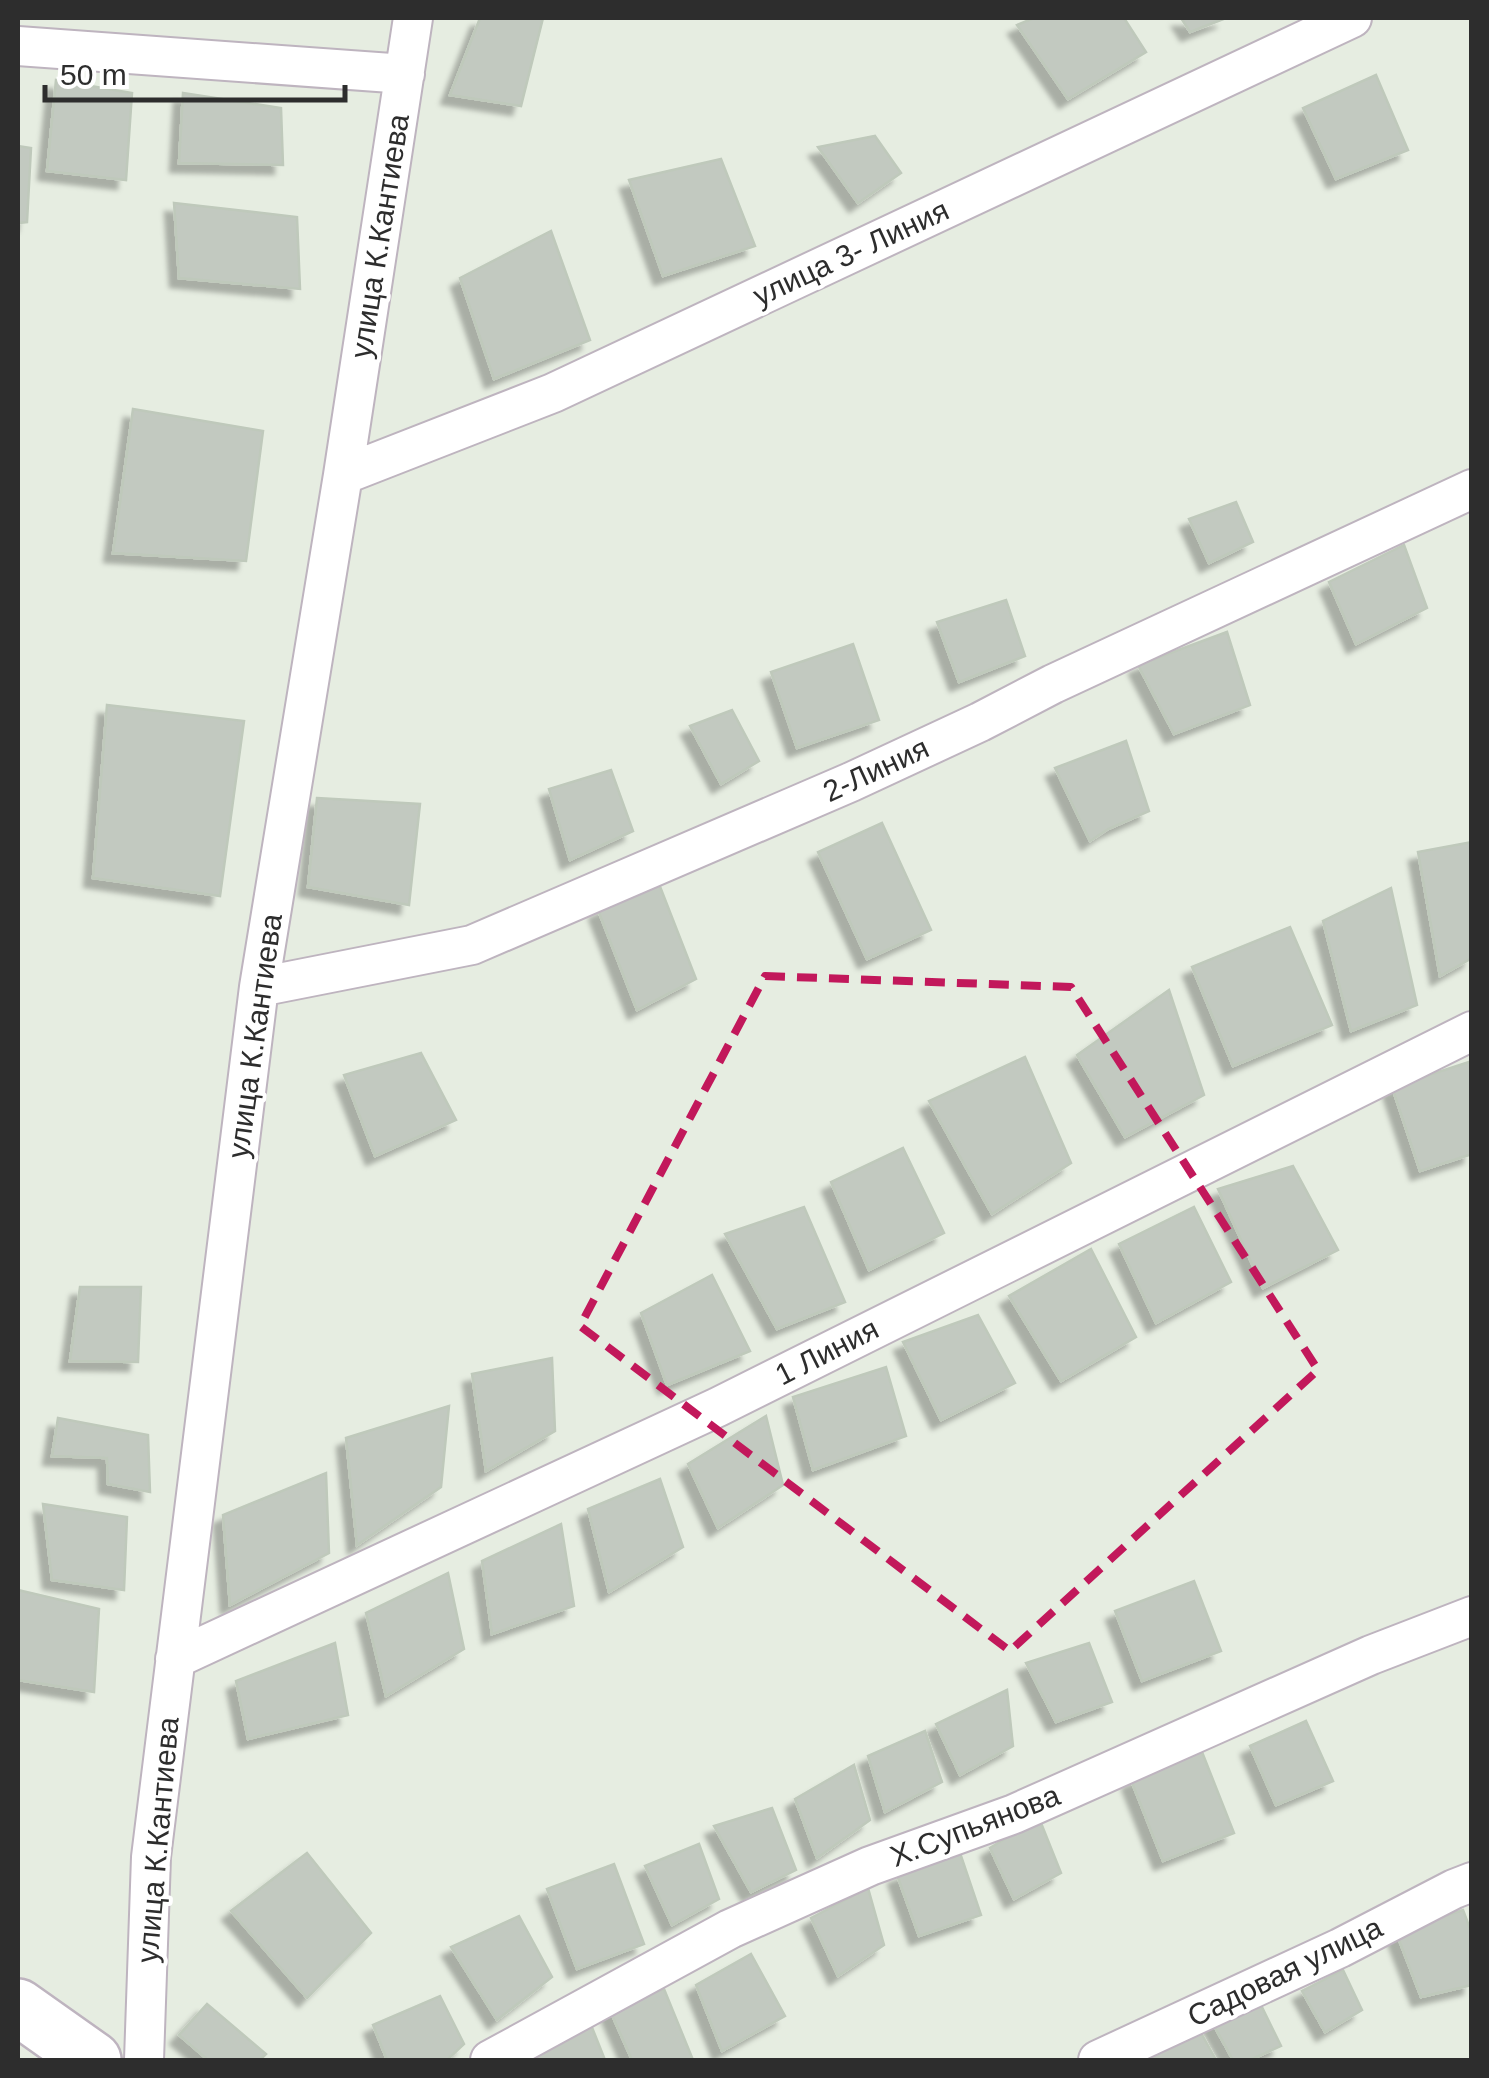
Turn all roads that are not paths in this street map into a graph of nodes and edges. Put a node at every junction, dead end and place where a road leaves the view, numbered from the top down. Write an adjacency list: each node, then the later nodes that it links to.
1 (412, 18): 4 (street, улица К.Кантиева)
2 (1352, 18): 5 (street, улица 3- Линия)
3 (18, 46): 4 (street)
4 (406, 74): 5 (street, улица К.Кантиева)
5 (343, 475): 7 (street, улица К.Кантиева)
6 (1472, 489): 7 (street, 2-Линия)
7 (259, 986): 10 (street, улица К.Кантиева)
8 (1472, 1030): 10 (street, 1 Линия)
9 (1472, 1616): 15 (street, Х.Супьянова)
10 (175, 1659): 14 (street, улица К.Кантиева)
11 (1472, 1882): 16 (street, Садовая улица)
12 (18, 2007): 13 (main road)
13 (93, 2060)
14 (144, 2060)
15 (490, 2060)
16 (1098, 2060)

